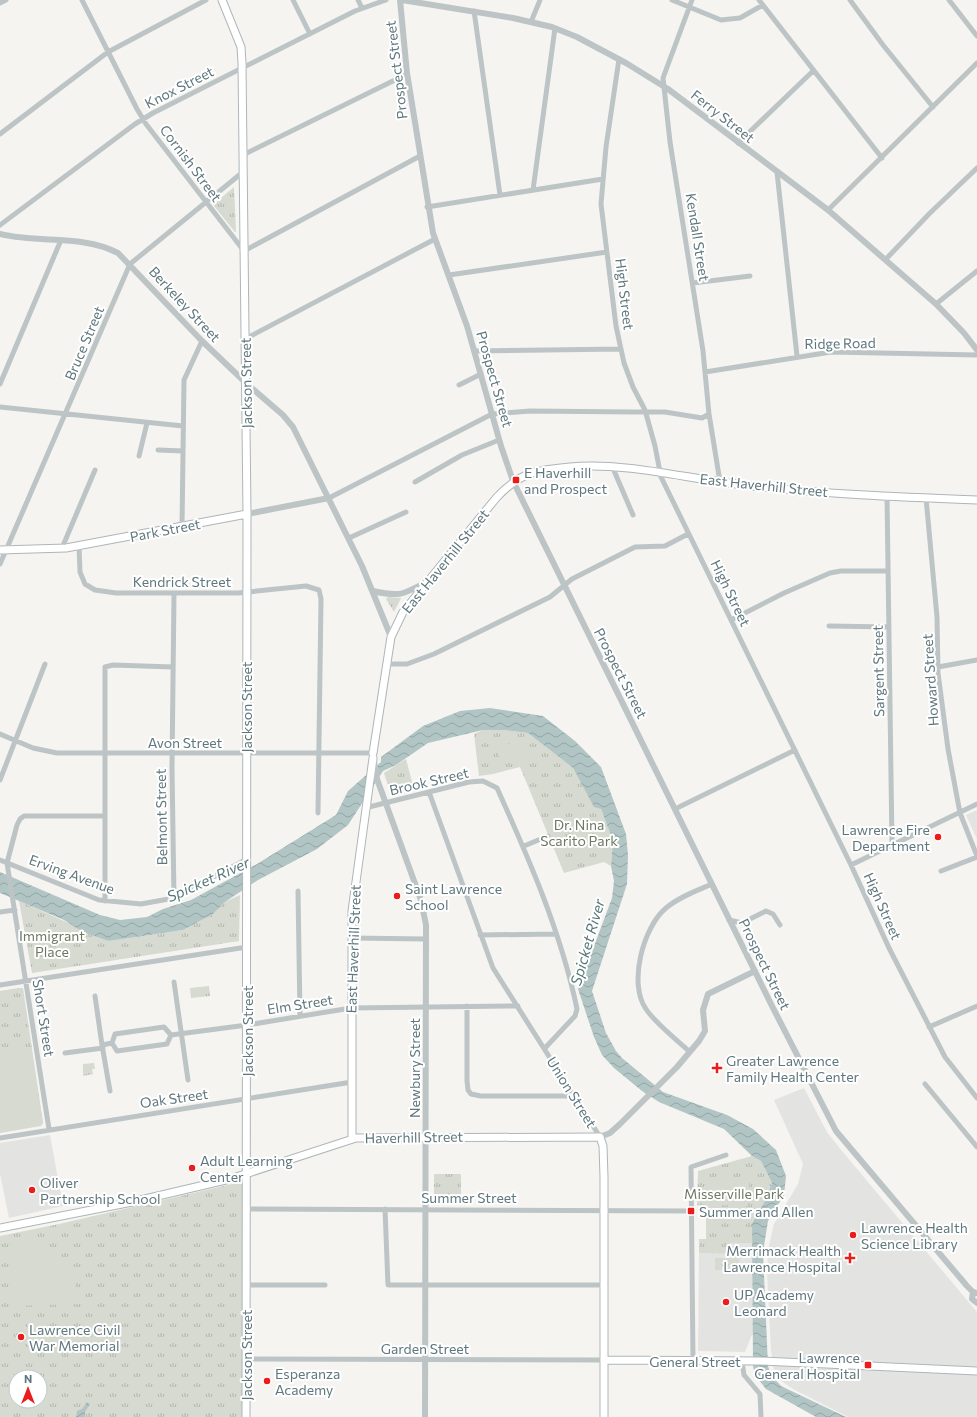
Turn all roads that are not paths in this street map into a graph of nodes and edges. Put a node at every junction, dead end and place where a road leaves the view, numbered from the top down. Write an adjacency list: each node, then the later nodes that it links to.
1 (6, 0): 15 (street)
2 (82, 0): 24 (street, Cornish Street)
3 (206, 0): 24 (street)
4 (222, 0): 27 (main road, Jackson Street)
5 (293, 0): 22 (street)
6 (358, 0): 18 (street)
7 (386, 0): 18 (street, Knox Street)
8 (401, 0): 19 (street, Ferry Street); 29 (street, Prospect Street)
9 (540, 0): 20 (street)
10 (672, 0): 17 (street)
11 (692, 0): 17 (street, Kendall Street)
12 (759, 0): 16 (street)
13 (850, 0): 31 (street)
14 (950, 0): 23 (street)
15 (0, 3)
16 (763, 5): 17 (street); 28 (street)
17 (689, 7): 30 (street, Kendall Street)
18 (362, 8): 22 (street, Knox Street)
19 (474, 11): 20 (street, Ferry Street); 43 (street)
20 (531, 22): 21 (street, Ferry Street)
21 (555, 28): 25 (street, Ferry Street); 42 (street)
22 (310, 34): 27 (street, Knox Street)
23 (977, 36)
24 (108, 52): 32 (street, Cornish Street); 33 (street)
25 (619, 59): 30 (street, Ferry Street); 41 (street, High Street)
26 (977, 63): 31 (street)
27 (242, 69): 32 (street, Knox Street); 35 (main road, Jackson Street)
28 (813, 71): 34 (street); 37 (street)
29 (407, 74): 35 (street); 36 (street, Prospect Street)
30 (664, 86): 34 (street, Ferry Street); 58 (street, Kendall Street)
31 (933, 107): 37 (street)
32 (143, 119): 44 (street, Cornish Street); 47 (street, Knox Street)
33 (0, 134)
34 (738, 143): 40 (street, Ferry Street)
35 (243, 155): 39 (main road, Jackson Street)
36 (420, 156): 45 (street, Prospect Street); 51 (street)
37 (882, 158): 46 (street)
38 (977, 168): 53 (street)
39 (243, 172): 44 (street, Bruce Street); 51 (main road, Jackson Street)
40 (777, 172): 46 (street, Ferry Street); 66 (street)
41 (602, 179): 42 (street); 52 (street, High Street)
42 (533, 190): 43 (street)
43 (500, 196): 45 (street)
44 (205, 202): 51 (street, Cornish Street); 54 (street, Bruce Street)
45 (427, 207): 49 (street, Prospect Street)
46 (828, 210): 53 (street, Ferry Street)
47 (0, 225)
48 (0, 234): 50 (street, Berkeley Street)
49 (435, 239): 56 (street, Prospect Street); 60 (street)
50 (61, 240): 54 (street, Berkeley Street); 70 (street)
51 (244, 251): 60 (main road, Jackson Street)
52 (608, 252): 56 (street); 62 (street, High Street)
53 (886, 259): 59 (street, Ferry Street)
54 (130, 264): 61 (street, Berkeley Street); 74 (street, Bruce Street)
55 (977, 272): 59 (street)
56 (449, 274): 64 (street, Prospect Street)
57 (750, 276): 58 (street)
58 (692, 283): 67 (street, Kendall Street)
59 (936, 304): 63 (street, Ferry Street)
60 (245, 339): 69 (main road, Jackson Street)
61 (202, 340): 69 (street, Berkeley Street); 78 (street)
62 (621, 349): 64 (street); 73 (street, High Street)
63 (977, 350)
64 (474, 351): 68 (street, Prospect Street)
65 (977, 355): 66 (street, Ridge Road)
66 (797, 356): 67 (street, Ridge Road)
67 (705, 372): 76 (street, Kendall Street)
68 (481, 374): 71 (street); 75 (street, Prospect Street)
69 (246, 383): 90 (street, Berkeley Street); 94 (main road, Jackson Street)
70 (0, 384)
71 (459, 385)
72 (0, 407): 74 (street)
73 (646, 412): 75 (street); 76 (street); 85 (street, High Street)
74 (66, 414): 77 (street); 101 (street, Bruce Street)
75 (492, 414): 79 (street, Prospect Street); 90 (street)
76 (709, 414): 88 (street, Kendall Street)
77 (147, 423): 78 (street); 82 (street)
78 (183, 426): 81 (street)
79 (499, 440): 86 (street, Prospect Street); 87 (street)
80 (158, 450): 81 (street)
81 (183, 451): 96 (street)
82 (139, 456)
83 (612, 466): 85 (main road, East Haverhill Street); 86 (main road, East Haverhill Street); 95 (street)
84 (95, 470): 100 (street)
85 (660, 472): 88 (main road, East Haverhill Street); 97 (street, High Street)
86 (513, 481): 104 (main road, East Haverhill Street); 105 (street, Prospect Street)
87 (415, 482)
88 (720, 482): 89 (main road, East Haverhill Street)
89 (887, 496): 91 (main road, East Haverhill Street); 103 (street, Sargent Street)
90 (329, 498): 94 (street, Park Street); 98 (street, Berkeley Street)
91 (926, 498): 92 (main road, East Haverhill Street); 117 (street, Howard Street)
92 (977, 500)
93 (406, 512): 98 (street)
94 (247, 514): 96 (main road, Park Street); 107 (main road, Jackson Street)
95 (633, 515)
96 (182, 526): 99 (main road, Park Street)
97 (688, 534): 105 (street); 109 (street, High Street)
98 (349, 538): 106 (street, Berkeley Street)
99 (79, 546): 100 (main road, Park Street); 108 (street, Kendrick Street)
100 (62, 548): 101 (main road, Park Street)
101 (3, 550): 102 (street, Bruce Street)
102 (0, 564)
103 (888, 571): 109 (street); 111 (street, Sargent Street)
104 (426, 582): 106 (street); 112 (main road, East Haverhill Street)
105 (564, 586): 115 (street); 131 (street, Prospect Street)
106 (373, 591): 112 (street, Berkeley Street)
107 (246, 592): 108 (street, Kendrick Street); 121 (street, Kendrick Street); 124 (main road, Jackson Street)
108 (174, 593): 116 (street, Belmont Street)
109 (730, 620): 120 (street, High Street)
110 (829, 626): 111 (street)
111 (889, 627): 136 (street, Sargent Street)
112 (391, 637): 115 (main road, East Haverhill Street)
113 (977, 660): 117 (street)
114 (44, 664): 119 (street)
115 (387, 664): 125 (main road, East Haverhill Street)
116 (173, 667): 122 (street); 123 (street, Belmont Street)
117 (938, 667): 132 (street, Howard Street)
118 (0, 734): 119 (street, Avon Street)
119 (16, 741): 122 (street, Avon Street); 126 (street)
120 (795, 750): 131 (street); 142 (street, High Street)
121 (319, 753): 124 (street, Avon Street); 125 (street, Avon Street); 133 (street)
122 (104, 754): 123 (street, Avon Street); 134 (street)
123 (172, 754): 124 (street, Avon Street); 146 (street, Belmont Street)
124 (247, 754): 140 (main road, Jackson Street)
125 (373, 756): 128 (street, Newbury Street); 130 (main road, East Haverhill Street)
126 (0, 780)
127 (428, 792): 128 (street, Brook Street); 137 (street, Brook Street); 153 (street, Union Street)
128 (385, 800): 130 (street, Brook Street); 155 (street, Newbury Street)
129 (977, 804): 132 (street)
130 (366, 805): 154 (main road, East Haverhill Street)
131 (675, 809): 144 (street, Prospect Street)
132 (960, 812): 136 (street); 138 (street, Howard Street)
133 (318, 813)
134 (104, 816): 141 (street); 147 (street)
135 (548, 836): 137 (street)
136 (892, 845): 142 (street)
137 (524, 846): 152 (street, Brook Street)
138 (977, 856): 143 (street)
139 (0, 860): 141 (street, Erving Avenue)
140 (246, 862): 146 (street, Erving Avenue); 156 (main road, Jackson Street)
141 (7, 863): 147 (street, Erving Avenue); 148 (street, Short Street)
142 (851, 865): 169 (street, High Street)
143 (941, 871)
144 (712, 884): 150 (street, Prospect Street); 175 (street)
145 (298, 891): 167 (street)
146 (174, 898): 147 (street, Erving Avenue)
147 (105, 900)
148 (15, 910): 149 (street); 158 (street, Short Street)
149 (0, 912)
150 (729, 920): 151 (street); 157 (street, Prospect Street)
151 (780, 925)
152 (556, 934): 153 (street); 174 (street, Brook Street)
153 (480, 935): 163 (street, Union Street)
154 (351, 938): 155 (street); 166 (main road, East Haverhill Street)
155 (426, 939): 165 (street, Newbury Street)
156 (247, 947): 158 (street); 168 (main road, Jackson Street)
157 (755, 971): 175 (street); 202 (street, Prospect Street)
158 (26, 981): 160 (street); 184 (street, Short Street)
159 (174, 982): 170 (street)
160 (0, 985)
161 (95, 996): 173 (street)
162 (467, 1006): 163 (street, Elm Street); 165 (street, Elm Street); 181 (street)
163 (518, 1006): 174 (street, Union Street)
164 (977, 1006): 169 (street)
165 (426, 1007): 166 (street, Elm Street); 185 (street, Newbury Street)
166 (351, 1008): 167 (street, Elm Street); 178 (main road, East Haverhill Street)
167 (300, 1016): 168 (street, Elm Street)
168 (247, 1025): 170 (street, Elm Street); 183 (main road, Jackson Street)
169 (929, 1027): 182 (street, High Street)
170 (182, 1033): 171 (street, Elm Street); 177 (street)
171 (171, 1035): 172 (street); 172 (street)
172 (112, 1043): 173 (street)
173 (103, 1046): 176 (street); 180 (street)
174 (545, 1048): 181 (street, Union Street)
175 (690, 1052): 186 (street)
176 (65, 1053)
177 (188, 1080)
178 (352, 1082): 183 (street, Oak Street); 188 (main road, East Haverhill Street)
179 (925, 1084): 189 (street)
180 (110, 1091)
181 (575, 1096): 186 (street, Union Street)
182 (977, 1098)
183 (247, 1099): 184 (street, Oak Street); 191 (main road, Jackson Street)
184 (49, 1129): 187 (street, Oak Street)
185 (426, 1136): 186 (main road, Haverhill Street); 188 (main road, Haverhill Street); 194 (street, Newbury Street)
186 (600, 1137): 195 (main road, Union Street)
187 (0, 1138)
188 (352, 1139): 191 (main road, Haverhill Street)
189 (977, 1147)
190 (726, 1155): 196 (street)
191 (247, 1174): 192 (main road, Jackson Street); 197 (main road, Haverhill Street)
192 (246, 1209): 193 (street, Summer Street); 198 (main road, Jackson Street)
193 (385, 1209): 194 (street, Summer Street); 200 (street)
194 (426, 1209): 195 (street, Summer Street); 200 (street, Newbury Street)
195 (604, 1210): 196 (street, Summer Street); 201 (main road, Union Street)
196 (691, 1212): 207 (street)
197 (0, 1228)
198 (246, 1285): 199 (street); 204 (main road, Jackson Street)
199 (325, 1285)
200 (426, 1285): 201 (street); 205 (street, Newbury Street)
201 (604, 1285): 206 (main road, Union Street)
202 (975, 1292): 203 (street, Prospect Street)
203 (977, 1303)
204 (246, 1359): 205 (street, Garden Street); 210 (main road, Jackson Street)
205 (426, 1360): 206 (street, Garden Street); 211 (street, Newbury Street)
206 (604, 1360): 207 (main road, General Street); 212 (main road, Union Street)
207 (694, 1360): 208 (main road, General Street)
208 (744, 1360): 209 (main road, General Street); 213 (street)
209 (977, 1372)
210 (246, 1417)
211 (425, 1417)
212 (604, 1417)
213 (762, 1417)

